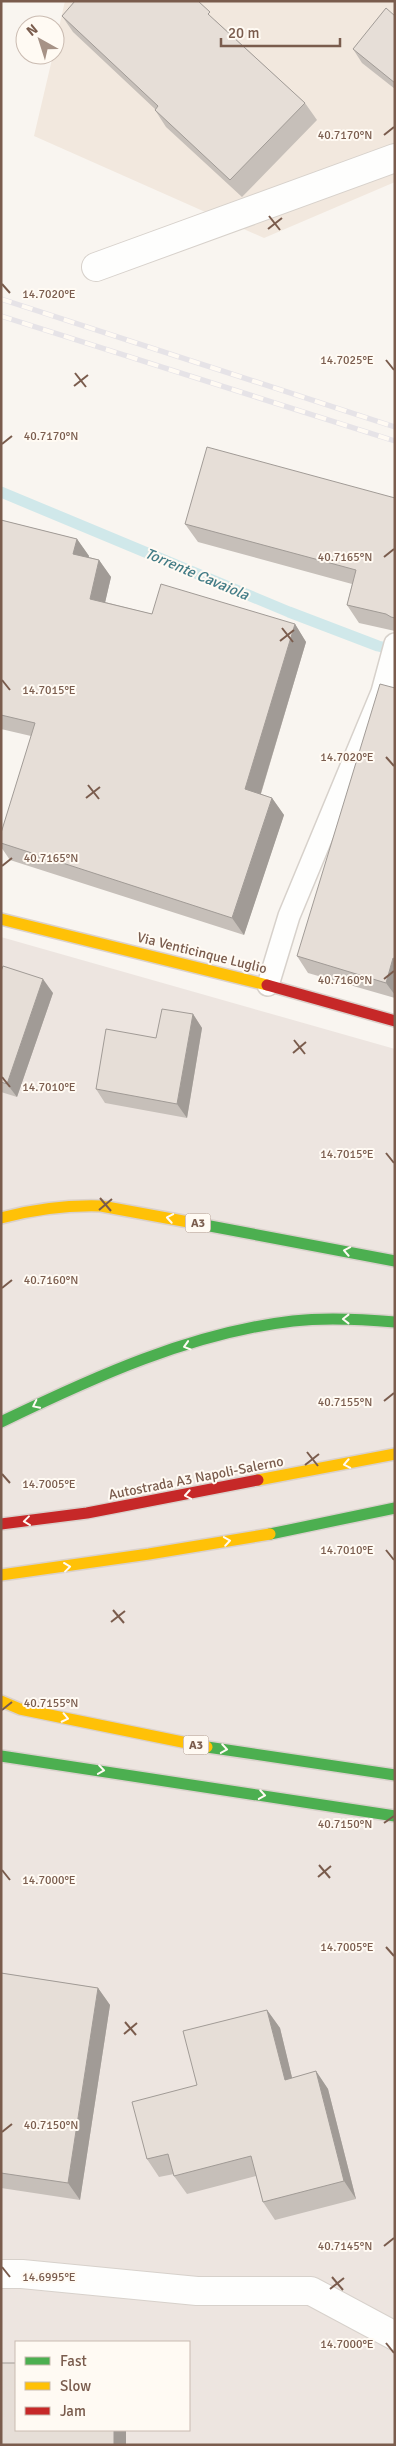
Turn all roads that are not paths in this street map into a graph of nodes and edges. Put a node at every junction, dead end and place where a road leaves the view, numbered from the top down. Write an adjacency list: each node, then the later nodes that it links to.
1 (395, 158): 2 (street)
2 (96, 267)
3 (395, 644): 5 (lane)
4 (1, 919): 5 (main road, Via Venticinque Luglio)
5 (268, 985): 6 (main road, Via Venticinque Luglio)
6 (395, 1021)
7 (1, 1218): 8 (main road, A3, one-way to 7)
8 (395, 1261)
9 (395, 1322): 10 (main road, one-way to 10)
10 (1, 1422)
11 (395, 1454): 13 (main road, Autostrada A3 Napoli-Salerno, one-way to 13)
12 (395, 1508): 14 (main road, one-way to 12)
13 (1, 1524)
14 (1, 1575)
15 (1, 1701): 17 (main road, A3, one-way to 17)
16 (1, 1756): 18 (main road, one-way to 18)
17 (395, 1775)
18 (395, 1816)
19 (1, 2274): 20 (street)
20 (395, 2336)

